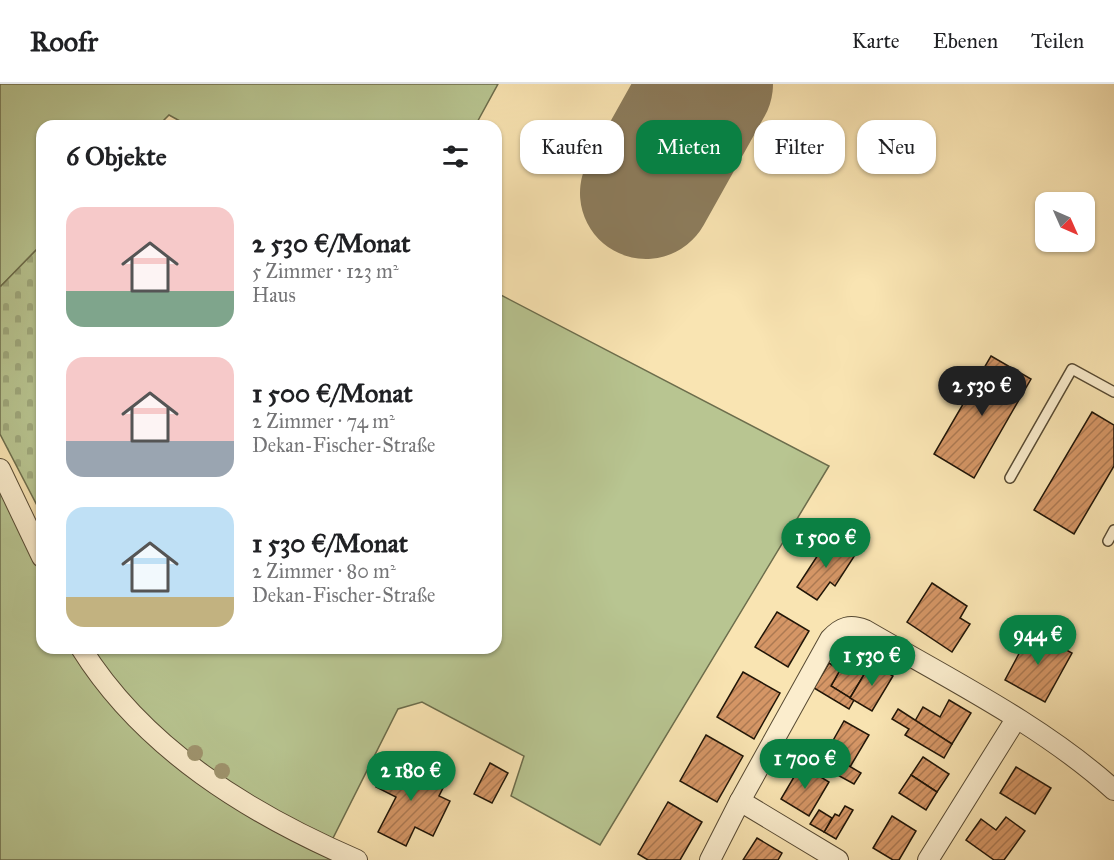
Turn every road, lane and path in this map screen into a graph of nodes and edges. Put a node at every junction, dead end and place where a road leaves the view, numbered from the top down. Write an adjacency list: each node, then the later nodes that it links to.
1 (1114, 392): 3 (lane)
2 (0, 469): 6 (street)
3 (1010, 478)
4 (1114, 530): 5 (lane)
5 (1108, 541)
6 (36, 544)
7 (85, 654): 11 (street)
8 (1016, 719): 9 (street); 10 (street); 14 (street)
9 (1114, 790)
10 (740, 801): 12 (street); 13 (street)
11 (357, 860)
12 (710, 860)
13 (838, 860)
14 (928, 860)

